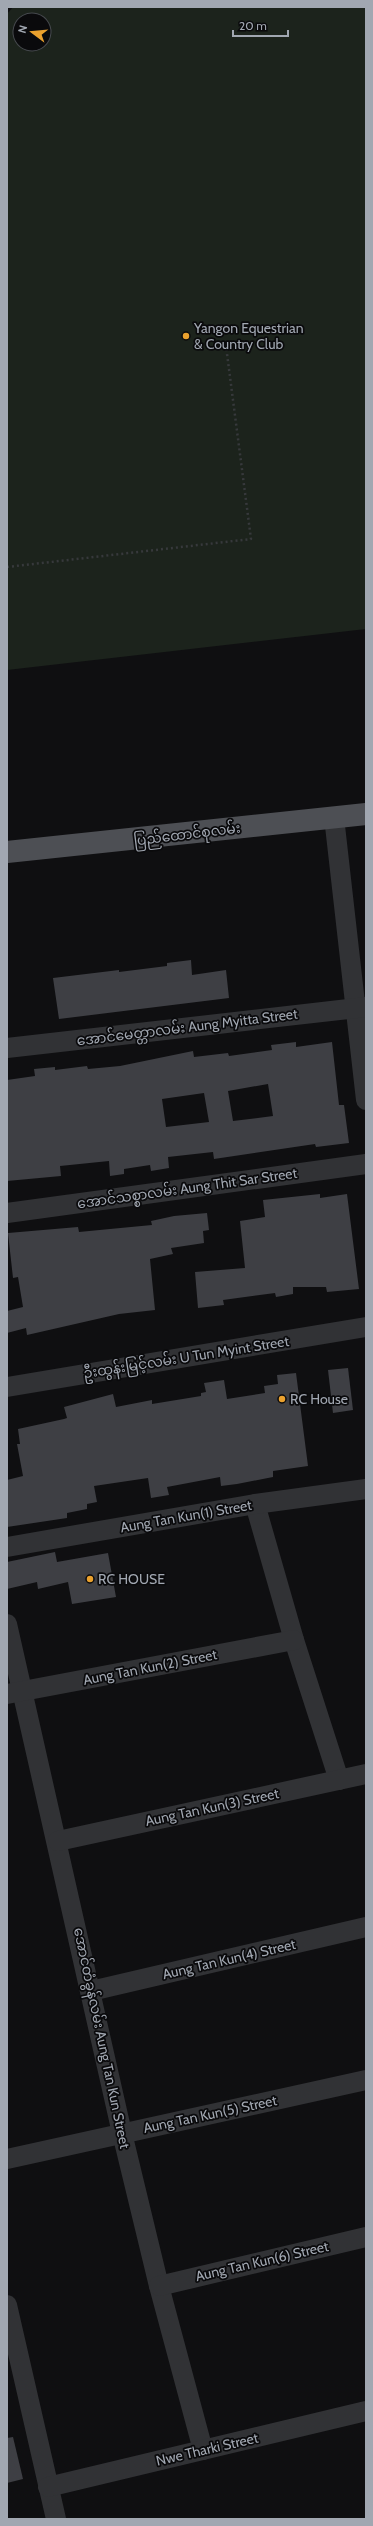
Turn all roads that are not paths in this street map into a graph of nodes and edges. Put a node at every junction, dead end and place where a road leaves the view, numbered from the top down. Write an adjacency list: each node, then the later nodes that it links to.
1 (366, 814): 2 (main road, ပြည်ထောင်စုလမ်း)
2 (334, 817): 3 (main road, ပြည်ထောင်စုလမ်း); 4 (street)
3 (7, 852)
4 (361, 1007): 5 (street, အောင်မေတ္တာလမ်း Aung Myitta Street); 6 (street)
5 (7, 1048)
6 (366, 1100)
7 (366, 1164): 8 (street, အောင်သစ္စာလမ်း Aung Thit Sar Street)
8 (7, 1213)
9 (366, 1328): 10 (street, ဦးထွန်းမြင့်လမ်း U Tun Myint Street)
10 (7, 1388)
11 (366, 1489): 12 (street, Aung Tan Kun(1) Street)
12 (255, 1504): 13 (street, Aung Tan Kun(1) Street); 15 (street)
13 (7, 1547)
14 (7, 1624): 16 (street, အောင်တံခွန်လမ်း Aung Tan Kun Street)
15 (294, 1640): 16 (street, Aung Tan Kun(2) Street); 18 (street)
16 (15, 1692): 19 (street, အောင်တံခွန်လမ်း Aung Tan Kun Street)
17 (366, 1774): 18 (street, Aung Tan Kun(3) Street)
18 (339, 1780): 19 (street, Aung Tan Kun(3) Street)
19 (58, 1841): 21 (street, အောင်တံခွန်လမ်း Aung Tan Kun Street)
20 (366, 1927): 21 (street, Aung Tan Kun(4) Street)
21 (91, 1991): 23 (street, အောင်တံခွန်လမ်း Aung Tan Kun Street)
22 (366, 2080): 23 (street, Aung Tan Kun(5) Street)
23 (122, 2133): 24 (street, Aung Tan Kun(5) Street); 26 (street, အောင်တံခွန်လမ်း Aung Tan Kun Street)
24 (7, 2160)
25 (366, 2237): 26 (street, Aung Tan Kun(6) Street)
26 (159, 2286): 29 (street, အောင်တံခွန်လမ်း Aung Tan Kun Street)
27 (7, 2305): 30 (street)
28 (366, 2411): 29 (street, Nwe Tharki Street)
29 (203, 2450): 30 (street, Nwe Tharki Street)
30 (48, 2487): 31 (street)
31 (56, 2519)

